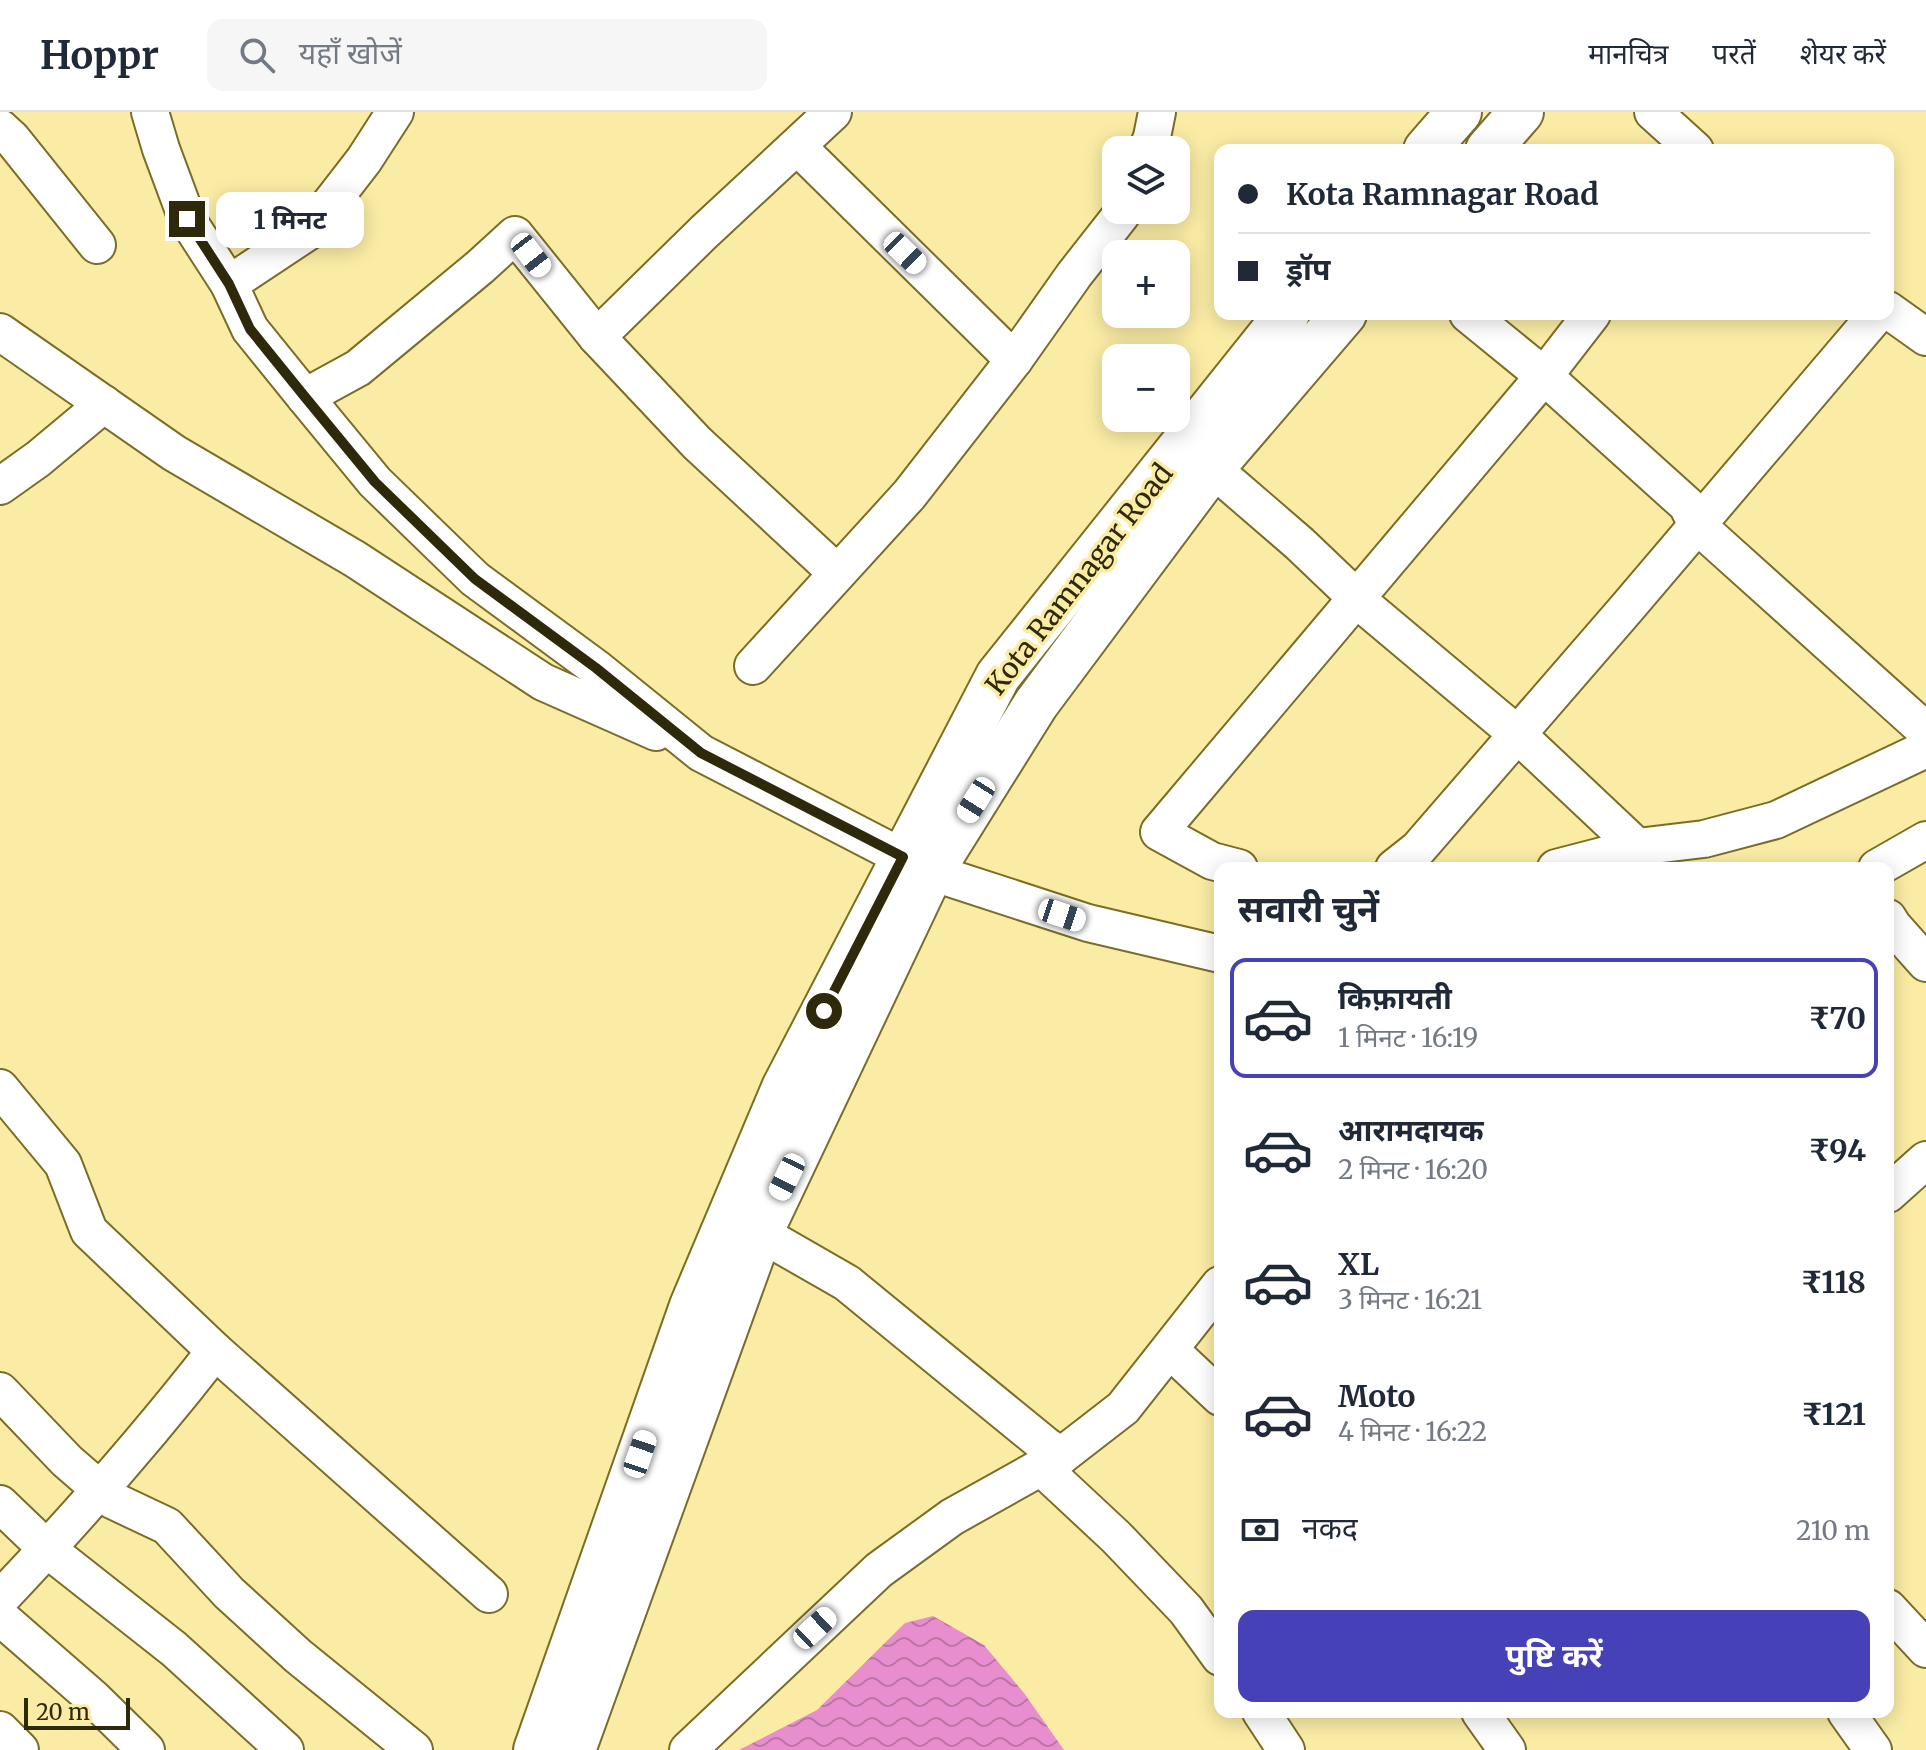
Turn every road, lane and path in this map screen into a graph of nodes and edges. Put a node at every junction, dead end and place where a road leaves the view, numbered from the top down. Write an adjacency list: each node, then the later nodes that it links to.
1 (150, 112): 16 (street)
2 (395, 112): 16 (street)
3 (833, 112): 13 (street)
4 (1157, 112): 9 (street)
5 (1459, 112): 10 (street)
6 (1521, 112): 11 (street)
7 (1653, 112): 12 (street)
8 (0, 128): 15 (street)
9 (1152, 136)
10 (1431, 144)
11 (1493, 144)
12 (1688, 144)
13 (797, 146): 24 (street); 26 (street)
14 (1114, 224): 26 (street)
15 (97, 245)
16 (229, 284): 28 (street)
17 (1894, 314): 25 (street)
18 (1282, 320): 46 (street, Kota Ramnagar Road)
19 (1339, 320): 30 (street)
20 (1475, 320): 27 (street)
21 (1587, 320): 27 (street)
22 (1872, 320): 32 (street)
23 (0, 332): 29 (street)
24 (597, 337): 28 (street); 33 (street)
25 (1926, 337)
26 (1014, 360): 33 (street)
27 (1544, 376): 32 (street); 34 (street)
28 (305, 397): 39 (street)
29 (104, 404): 31 (street); 39 (street)
30 (1212, 468): 34 (street); 46 (street)
31 (0, 486)
32 (1697, 525): 36 (street); 37 (street)
33 (837, 573): 35 (street)
34 (1356, 598): 37 (street); 42 (street)
35 (753, 666)
36 (1926, 731)
37 (1517, 734): 41 (street); 43 (street)
38 (1926, 749): 41 (street)
39 (701, 753): 46 (street)
40 (1926, 840): 45 (street)
41 (1637, 847): 44 (street)
42 (1216, 862)
43 (1402, 862)
44 (1579, 862)
45 (1888, 862)
46 (917, 865): 48 (street); 53 (street); 77 (street, Kota Ramnagar Road)
47 (1894, 927): 49 (street)
48 (1214, 953)
49 (1926, 963)
50 (0, 1088): 56 (street)
51 (1926, 1160): 52 (street)
52 (1894, 1184)
53 (760, 1233): 59 (street); 78 (street)
54 (1214, 1293): 55 (street)
55 (1170, 1350): 58 (street); 59 (street)
56 (215, 1351): 60 (street); 63 (street)
57 (0, 1391): 60 (street)
58 (1214, 1391)
59 (1051, 1462): 67 (street); 79 (street)
60 (100, 1489): 62 (street); 76 (street)
61 (0, 1504): 62 (street)
62 (47, 1549): 64 (street); 75 (street)
63 (489, 1594)
64 (0, 1599)
65 (1894, 1614): 68 (street)
66 (0, 1617): 74 (street)
67 (1214, 1649)
68 (1926, 1649)
69 (1265, 1718): 80 (street)
70 (1484, 1718): 81 (street)
71 (1850, 1718): 82 (street)
72 (0, 1730): 73 (street)
73 (20, 1750)
74 (146, 1750)
75 (285, 1750)
76 (414, 1750)
77 (536, 1750)
78 (573, 1750)
79 (688, 1750)
80 (1286, 1750)
81 (1507, 1750)
82 (1873, 1750)

